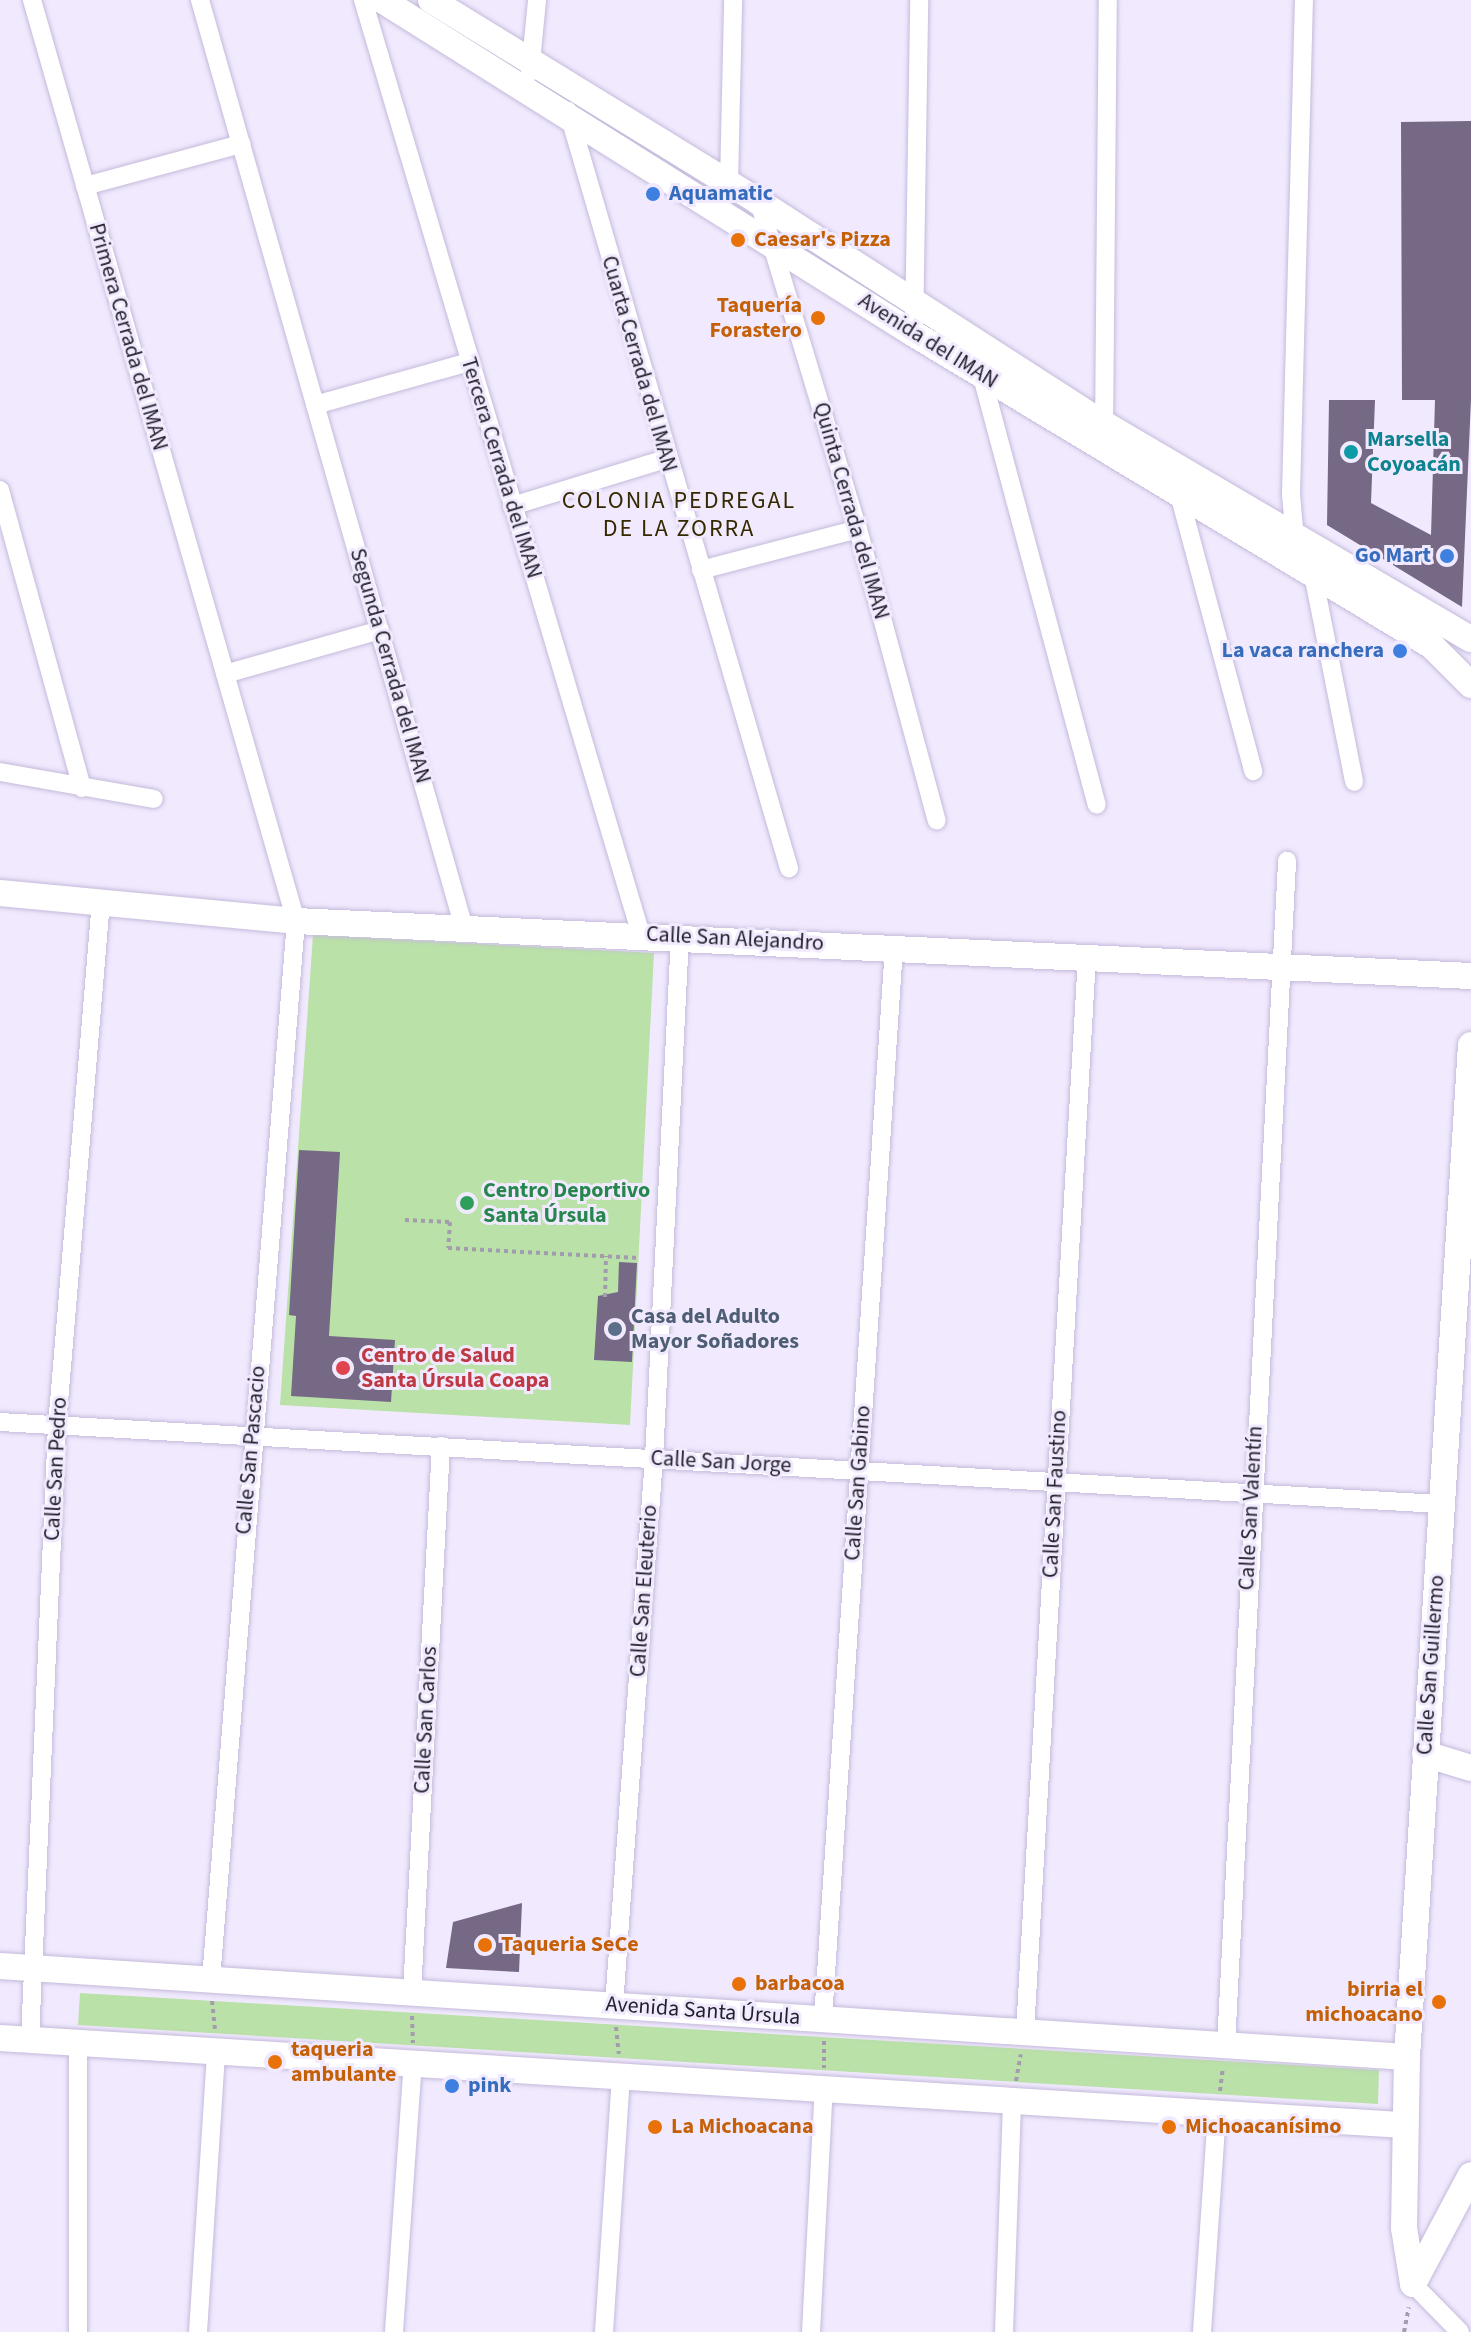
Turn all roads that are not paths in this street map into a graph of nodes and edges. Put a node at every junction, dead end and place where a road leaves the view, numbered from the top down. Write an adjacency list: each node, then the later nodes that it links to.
1 (32, 0): 16 (street, Primera Cerrada del IMAN)
2 (200, 0): 14 (street, Segunda Cerrada del IMAN)
3 (363, 0): 22 (street, Tercera Cerrada del IMAN)
4 (382, 0): 11 (street, Avenida del IMAN)
5 (431, 0): 11 (street, Avenida del IMAN)
6 (537, 0): 11 (street)
7 (733, 0): 15 (street)
8 (919, 0): 20 (street)
9 (1108, 0): 25 (street)
10 (1304, 0): 31 (street)
11 (528, 76): 12 (street, Avenida del IMAN); 13 (street, Avenida del IMAN)
12 (579, 91): 13 (street); 15 (street, Avenida del IMAN)
13 (566, 115): 18 (street, Avenida del IMAN); 26 (street, Cuarta Cerrada del IMAN)
14 (241, 144): 16 (street); 24 (street, Segunda Cerrada del IMAN)
15 (729, 183): 17 (street, Avenida del IMAN); 18 (street)
16 (85, 186): 36 (street, Primera Cerrada del IMAN)
17 (759, 202): 19 (street, Quinta Cerrada del IMAN); 20 (street, Avenida del IMAN)
18 (716, 208): 19 (street, Avenida del IMAN)
19 (772, 243): 21 (street, Avenida del IMAN); 30 (street, Quinta Cerrada del IMAN)
20 (915, 306): 21 (street); 23 (street, Avenida del IMAN)
21 (914, 334): 23 (street, Avenida del IMAN)
22 (469, 362): 24 (street); 29 (street, Tercera Cerrada del IMAN)
23 (983, 363): 25 (street, Avenida del IMAN); 43 (street)
24 (315, 405): 34 (street, Segunda Cerrada del IMAN)
25 (1104, 436): 27 (street, Avenida del IMAN)
26 (666, 459): 29 (street); 32 (street, Cuarta Cerrada del IMAN)
27 (1184, 485): 31 (street, Avenida del IMAN); 33 (street, Avenida del IMAN); 38 (street)
28 (0, 490): 41 (street)
29 (512, 506): 51 (street, Tercera Cerrada del IMAN)
30 (858, 529): 32 (street); 44 (street, Quinta Cerrada del IMAN)
31 (1292, 535): 33 (street); 35 (street, Avenida del IMAN)
32 (701, 570): 46 (street, Cuarta Cerrada del IMAN)
33 (1314, 574): 37 (street, Avenida del IMAN); 40 (street)
34 (380, 630): 36 (street); 50 (street, Segunda Cerrada del IMAN)
35 (1471, 639)
36 (225, 674): 49 (street, Primera Cerrada del IMAN)
37 (1471, 685)
38 (1253, 771)
39 (0, 772): 41 (street)
40 (1354, 782)
41 (82, 788): 42 (street)
42 (154, 799)
43 (1097, 805)
44 (937, 821)
45 (1287, 861): 55 (street, Calle San Valentín)
46 (789, 868)
47 (0, 893): 48 (street, Calle San Alejandro)
48 (101, 901): 49 (street, Calle San Alejandro); 59 (street, Calle San Pedro)
49 (296, 921): 50 (street, Calle San Alejandro); 60 (street, Calle San Pascacio)
50 (464, 928): 51 (street, Calle San Alejandro)
51 (641, 935): 52 (street, Calle San Alejandro)
52 (680, 936): 53 (street, Calle San Alejandro); 62 (street, Calle San Eleuterio)
53 (894, 947): 54 (street, Calle San Alejandro); 63 (street, Calle San Gabino)
54 (1087, 956): 55 (street, Calle San Alejandro); 64 (street, Calle San Faustino)
55 (1279, 970): 56 (street, Calle San Alejandro); 65 (street, Calle San Valentín)
56 (1471, 976)
57 (1471, 1045): 66 (street, Calle San Guillermo)
58 (0, 1422): 59 (street, Calle San Jorge)
59 (57, 1426): 60 (street, Calle San Jorge); 70 (street, Calle San Pedro)
60 (252, 1434): 61 (street, Calle San Jorge); 71 (street, Calle San Pascacio)
61 (441, 1446): 62 (street, Calle San Jorge); 72 (street, Calle San Carlos)
62 (654, 1458): 63 (street, Calle San Jorge); 73 (street, Calle San Eleuterio)
63 (859, 1469): 64 (street, Calle San Jorge); 74 (street, Calle San Gabino)
64 (1055, 1479): 65 (street, Calle San Jorge); 75 (street, Calle San Faustino)
65 (1251, 1491): 66 (street, Calle San Jorge); 79 (street, Calle San Valentín)
66 (1441, 1504): 67 (street, Calle San Guillermo)
67 (1425, 1754): 68 (street); 81 (street, Calle San Guillermo)
68 (1471, 1768)
69 (0, 1966): 70 (street, Avenida Santa Úrsula)
70 (31, 1968): 71 (street, Avenida Santa Úrsula); 77 (street, Calle San Pedro)
71 (211, 1979): 72 (street, Avenida Santa Úrsula)
72 (412, 1993): 73 (street, Avenida Santa Úrsula)
73 (614, 2005): 74 (street, Avenida Santa Úrsula)
74 (823, 2019): 75 (street, Avenida Santa Úrsula)
75 (1025, 2032): 79 (street, Avenida Santa Úrsula)
76 (0, 2038): 77 (street)
77 (30, 2039): 78 (street)
78 (78, 2043): 80 (street); 90 (street)
79 (1226, 2046): 81 (street, Avenida Santa Úrsula)
80 (216, 2052): 82 (street); 91 (street)
81 (1407, 2057): 87 (street, Calle San Guillermo)
82 (413, 2062): 83 (street); 92 (street)
83 (621, 2075): 84 (street); 93 (street)
84 (824, 2086): 85 (street); 94 (street)
85 (1012, 2099): 86 (street); 95 (street)
86 (1217, 2113): 87 (street); 96 (street)
87 (1404, 2125): 89 (street, Calle San Guillermo)
88 (1471, 2175): 89 (street)
89 (1413, 2284): 97 (street)
90 (78, 2332)
91 (198, 2332)
92 (394, 2332)
93 (604, 2332)
94 (811, 2332)
95 (1004, 2332)
96 (1202, 2332)
97 (1460, 2332)

